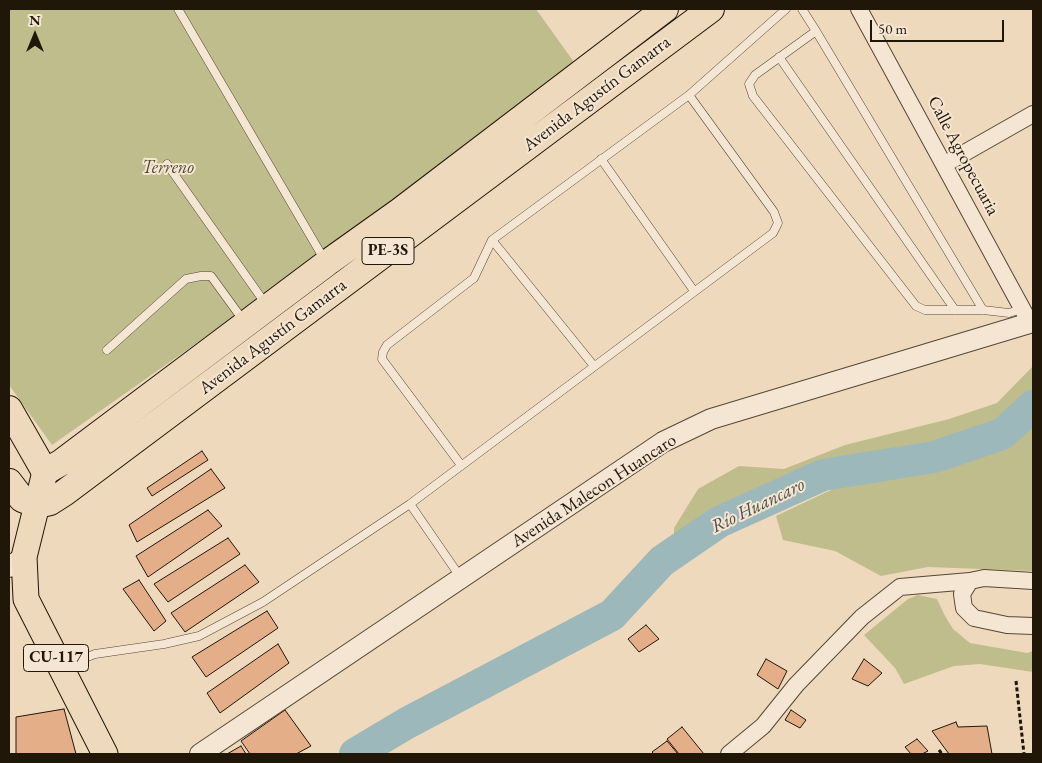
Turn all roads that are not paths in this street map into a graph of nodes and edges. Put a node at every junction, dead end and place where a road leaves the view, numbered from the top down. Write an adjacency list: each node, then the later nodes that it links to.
1 (178, 9): 16 (lane)
2 (665, 9): 14 (highway, Avenida Agustín Gamarra / PE-3S)
3 (712, 9): 14 (highway, Avenida Agustín Gamarra / PE-3S)
4 (786, 9): 9 (lane)
5 (802, 9): 7 (lane)
6 (859, 9): 13 (street, Calle Agropecuaria)
7 (816, 30): 8 (lane); 20 (lane)
8 (779, 57): 19 (lane); 19 (lane)
9 (689, 95): 11 (lane); 17 (lane)
10 (1033, 114): 13 (street)
11 (601, 159): 15 (lane); 17 (lane)
12 (167, 164): 18 (lane)
13 (945, 164): 21 (street, Calle Agropecuaria)
14 (408, 220): 16 (highway, Avenida Agustín Gamarra / PE-3S); 28 (highway, Avenida Agustín Gamarra / PE-3S)
15 (492, 240): 24 (lane); 26 (lane)
16 (327, 263): 18 (highway, Avenida Agustín Gamarra / PE-3S)
17 (694, 291): 24 (lane)
18 (268, 307): 22 (highway, Avenida Agustín Gamarra / PE-3S)
19 (955, 310): 20 (lane)
20 (983, 310): 21 (lane)
21 (1028, 318): 31 (street, Avenida Malecon Huancaro)
22 (246, 323): 23 (lane); 27 (highway, Avenida Agustín Gamarra / PE-3S)
23 (107, 350)
24 (594, 366): 26 (lane)
25 (9, 409): 27 (highway)
26 (461, 465): 29 (lane)
27 (45, 472): 28 (main road, CU-117)
28 (29, 497): 30 (main road, CU-117)
29 (410, 504): 31 (lane); 35 (lane)
30 (16, 562): 35 (main road, CU-117)
31 (461, 578): 37 (street, Avenida Malecon Huancaro)
32 (1033, 581): 33 (street)
33 (970, 582): 34 (street); 38 (street)
34 (1033, 626)
35 (63, 672): 36 (main road, CU-117)
36 (104, 754)
37 (200, 754)
38 (729, 754)

